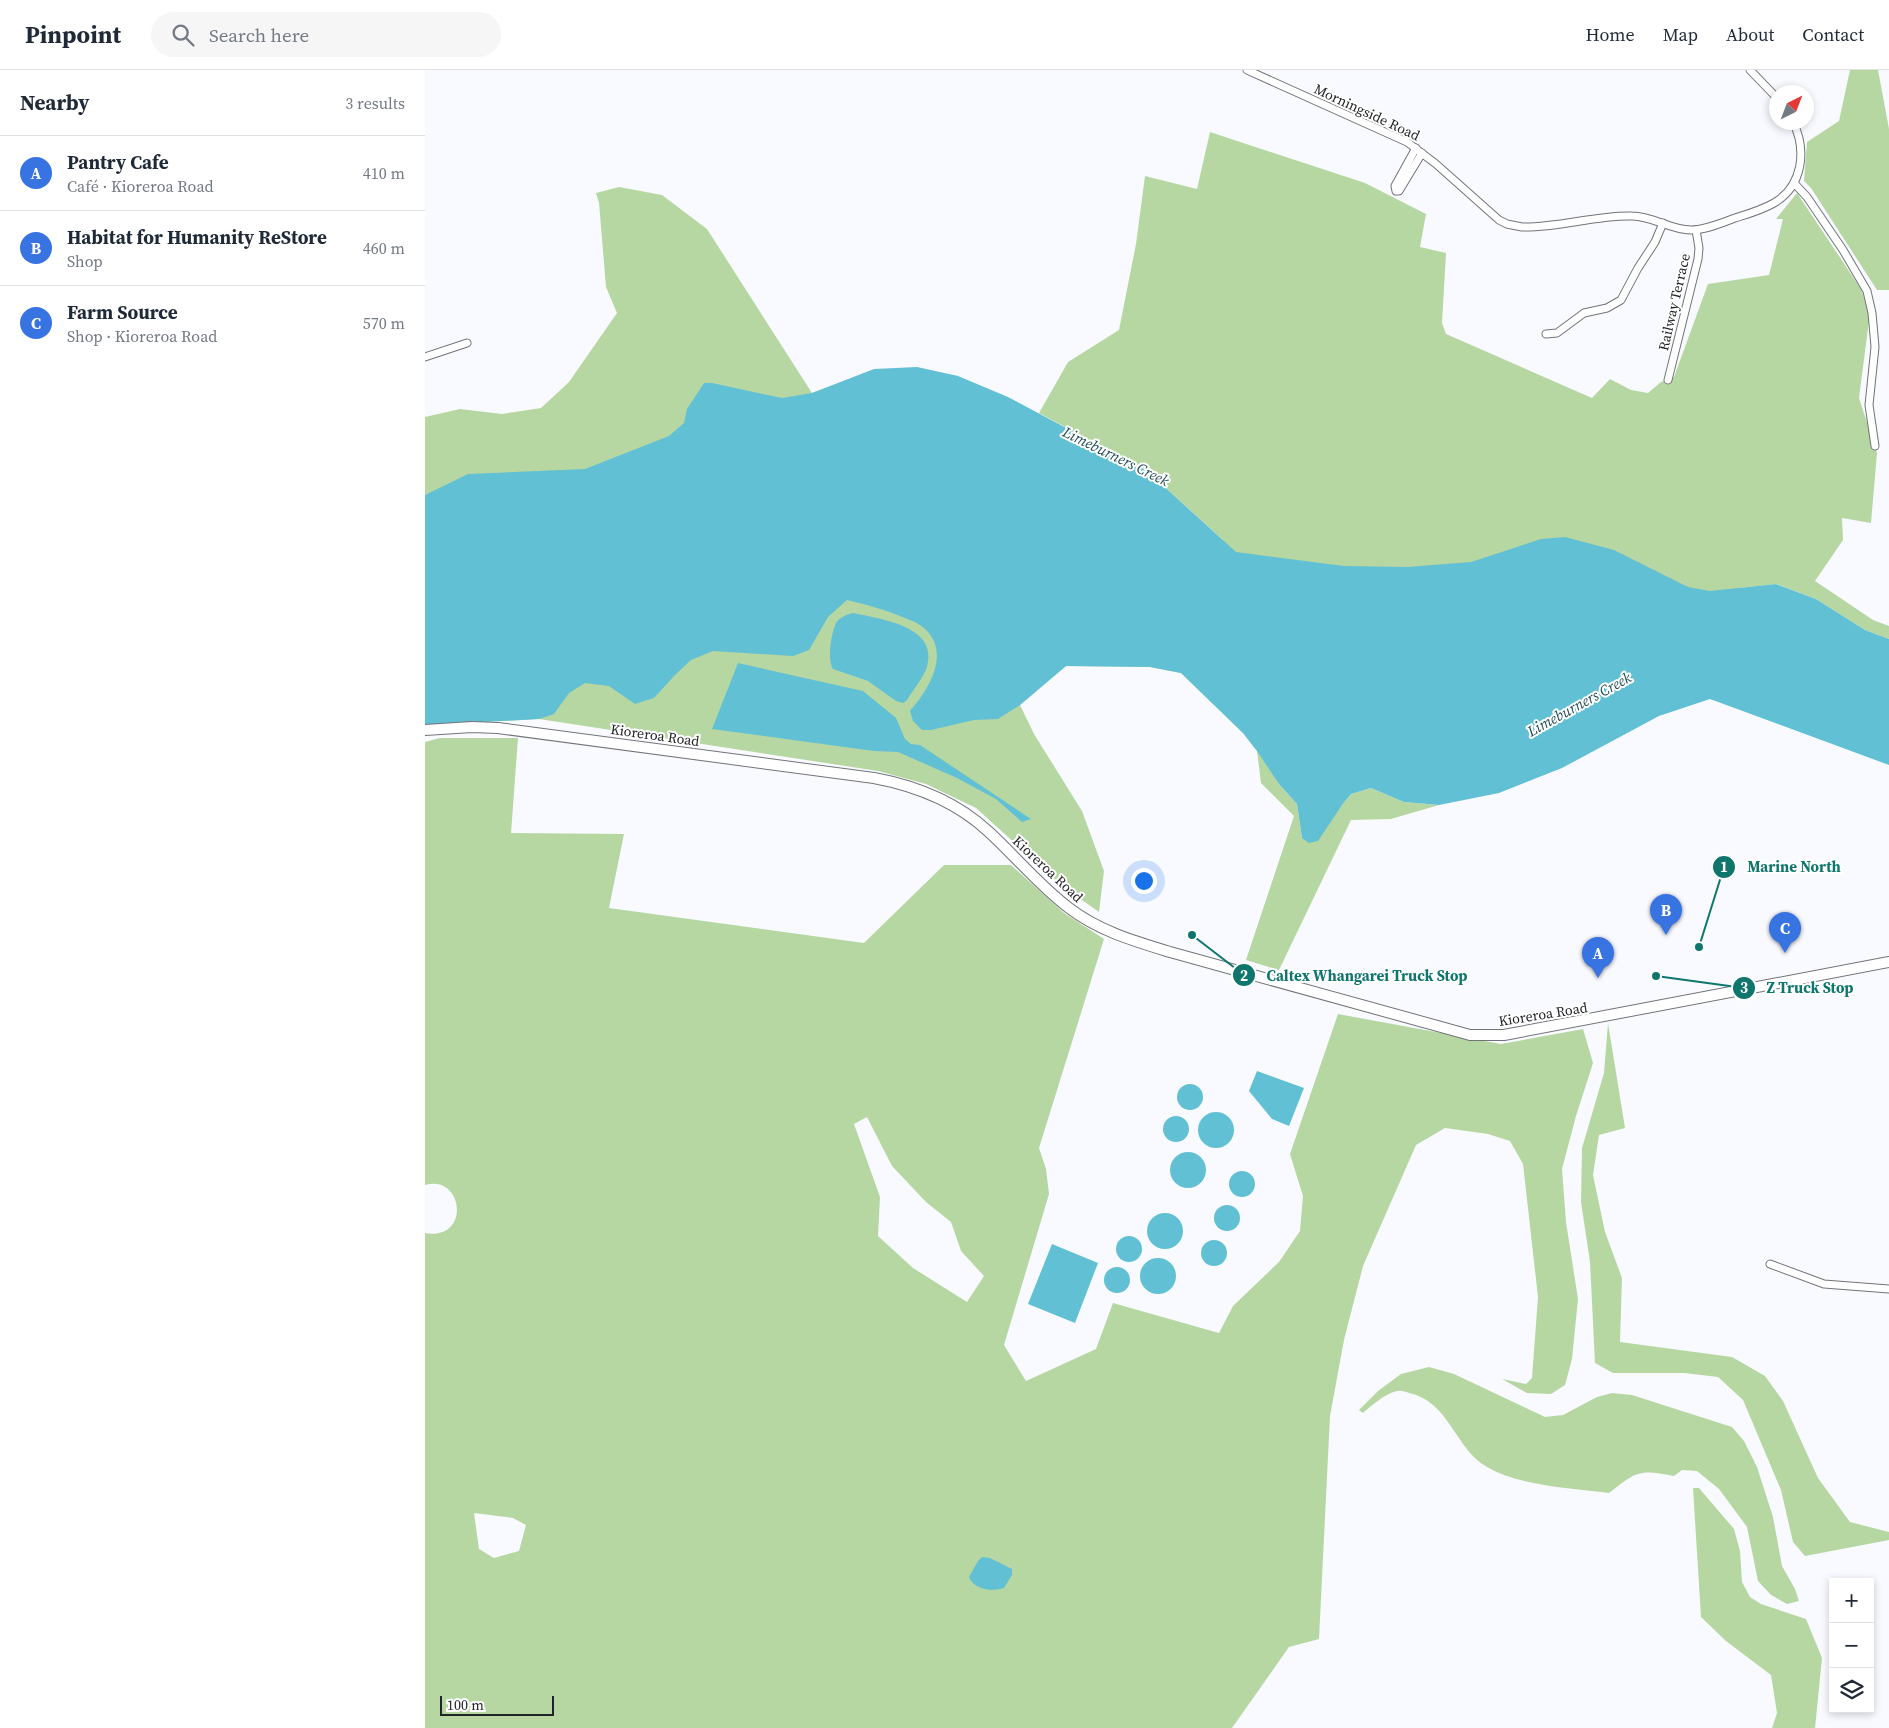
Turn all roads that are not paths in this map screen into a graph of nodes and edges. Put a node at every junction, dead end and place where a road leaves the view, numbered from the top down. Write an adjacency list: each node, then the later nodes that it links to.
1 (1247, 70): 5 (street, Morningside Road)
2 (1751, 70): 3 (street)
3 (1769, 89)
4 (1796, 130): 6 (street, Morningside Road)
5 (1419, 150): 5 (street); 7 (street, Morningside Road)
6 (1794, 183): 8 (street, Morningside Road); 13 (street)
7 (1663, 223): 8 (street, Morningside Road); 9 (street)
8 (1696, 230): 12 (street, Railway Terrace)
9 (1546, 334)
10 (467, 343): 11 (street)
11 (425, 357)
12 (1668, 380)
13 (1875, 446)
14 (425, 730): 15 (main road, Kioreroa Road)
15 (1889, 962)
16 (1770, 1264): 17 (street)
17 (1889, 1289)

